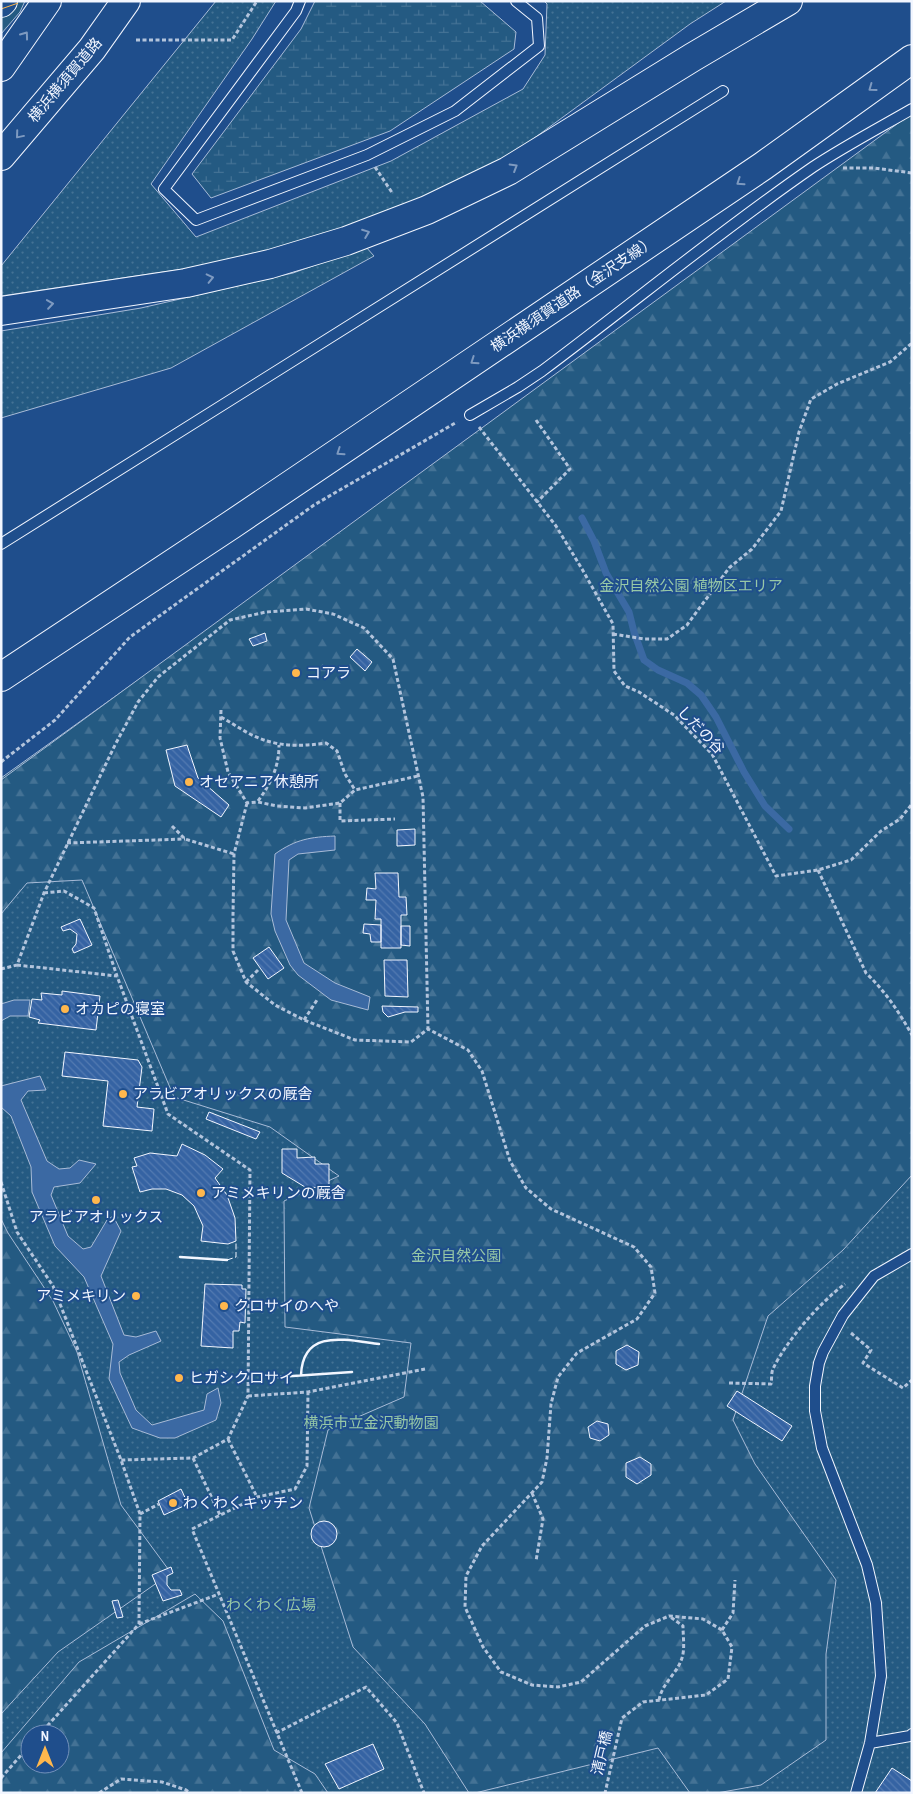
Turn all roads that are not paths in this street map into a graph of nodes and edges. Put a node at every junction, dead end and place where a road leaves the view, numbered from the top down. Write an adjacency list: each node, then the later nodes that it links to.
1 (47, 1): 7 (highway, one-way to 1)
2 (126, 1): 10 (highway, 横浜横須賀道路, one-way to 10)
3 (300, 1): 4 (lane)
4 (516, 1)
5 (788, 1): 11 (highway, one-way to 5)
6 (912, 60): 13 (highway, 横浜横須賀道路（金沢支線）, one-way to 13)
7 (1, 67)
8 (723, 92): 14 (lane)
9 (912, 109): 12 (lane)
10 (1, 156)
11 (1, 311)
12 (470, 415)
13 (231, 525): 15 (highway); 16 (highway)
14 (1, 544)
15 (1, 677)
16 (1, 697)
17 (912, 1254): 19 (lane)
18 (912, 1734): 19 (lane)
19 (870, 1743): 20 (lane)
20 (856, 1793)

